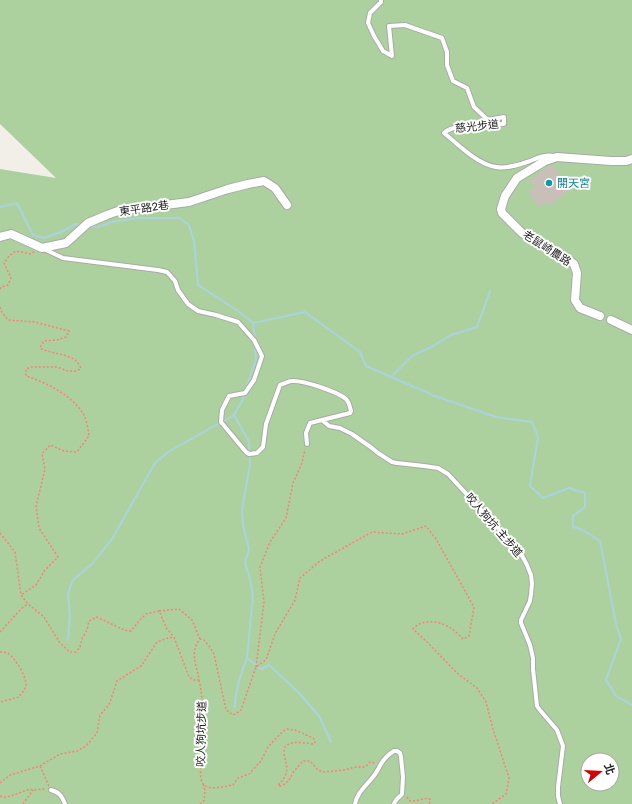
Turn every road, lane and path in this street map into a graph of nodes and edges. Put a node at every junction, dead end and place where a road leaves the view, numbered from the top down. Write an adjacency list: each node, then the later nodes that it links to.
1 (381, 0): 2 (lane, 慈光步道)
2 (557, 157): 3 (street, 老鼠崎農路); 9 (street, 老鼠崎農路)
3 (632, 159)
4 (287, 206): 6 (street, 東平路2巷)
5 (0, 237): 6 (street)
6 (42, 248): 7 (path); 12 (lane)
7 (0, 289)
8 (0, 307): 15 (path)
9 (600, 316)
10 (611, 320): 11 (street)
11 (632, 330)
12 (322, 420): 13 (lane); 40 (lane, 咬人狗坑 主步道)
13 (307, 444): 22 (path)
14 (0, 533): 15 (path)
15 (21, 595): 16 (path)
16 (28, 604): 17 (path); 18 (path)
17 (159, 611): 19 (path); 20 (path)
18 (0, 632)
19 (174, 638): 23 (path); 26 (path)
20 (200, 639): 22 (path); 23 (path, 咬人狗坑步道)
21 (0, 652): 24 (path)
22 (256, 667): 39 (path)
23 (199, 680): 28 (path, 咬人狗坑步道)
24 (0, 702)
25 (381, 763): 28 (path, 咬人狗坑步道); 31 (lane); 36 (lane)
26 (40, 766): 27 (path); 30 (path)
27 (0, 783)
28 (203, 783): 35 (path)
29 (33, 790): 30 (path); 32 (path); 33 (path)
30 (51, 790): 34 (lane)
31 (402, 794): 37 (lane); 38 (path)
32 (0, 796)
33 (23, 804)
34 (65, 804)
35 (200, 804)
36 (355, 804)
37 (394, 804)
38 (429, 804)
39 (492, 804)
40 (560, 804)

